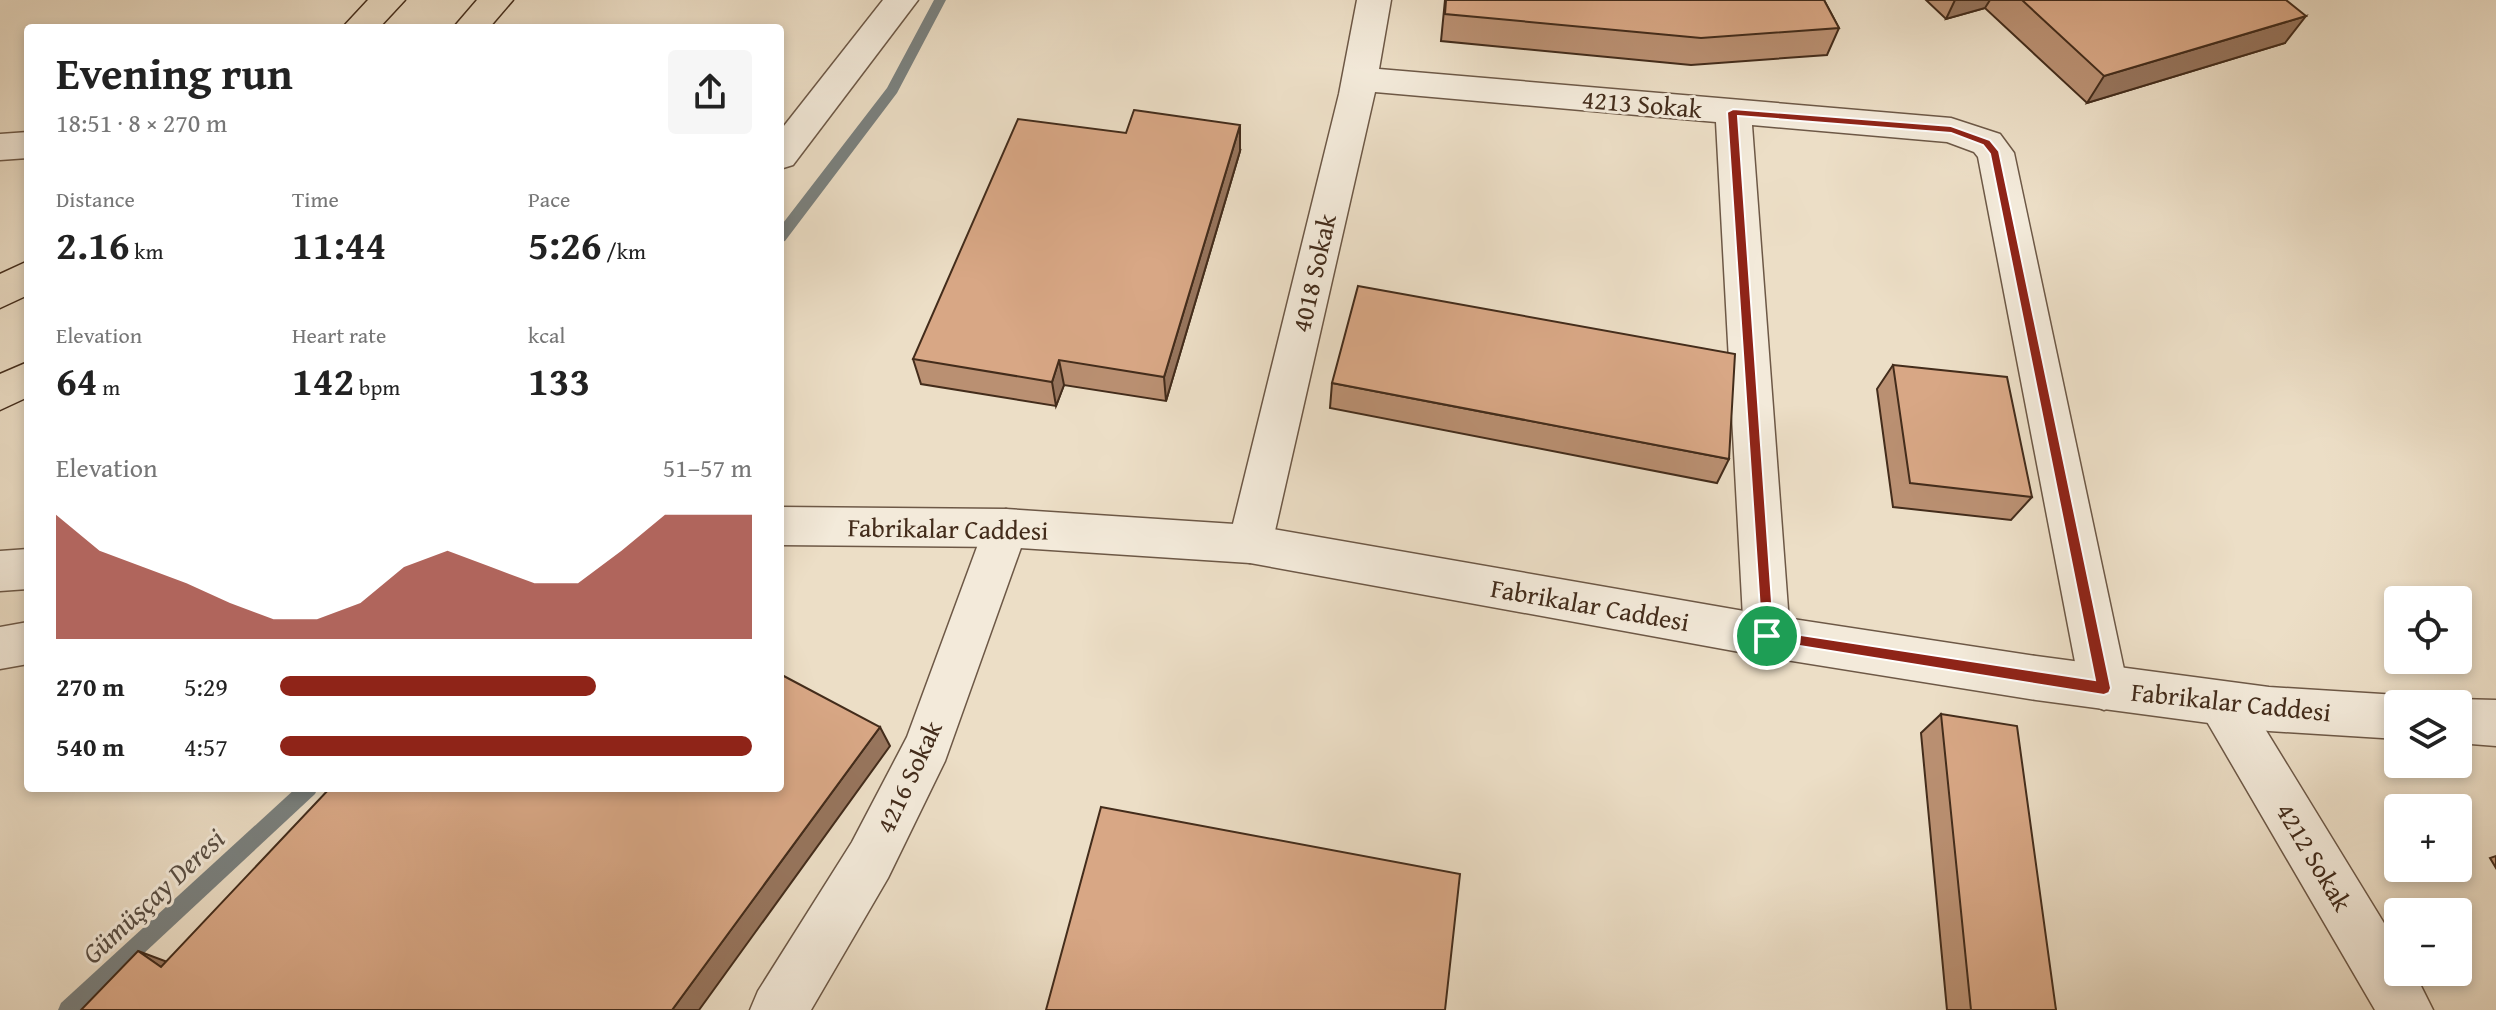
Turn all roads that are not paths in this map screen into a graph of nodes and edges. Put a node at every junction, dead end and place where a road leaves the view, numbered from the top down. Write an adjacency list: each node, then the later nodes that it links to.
1 (388, 0): 5 (main road)
2 (496, 0): 6 (main road)
3 (901, 0): 11 (street)
4 (1374, 0): 7 (street, 4018 Sokak)
5 (363, 24)
6 (474, 24)
7 (1360, 79): 8 (street, 4213 Sokak); 18 (street, 4018 Sokak)
8 (1733, 112): 21 (street); 24 (street, 4213 Sokak)
9 (24, 145): 10 (street)
10 (0, 147)
11 (784, 151)
12 (24, 278): 13 (main road)
13 (0, 293)
14 (24, 380): 15 (main road)
15 (0, 393)
16 (784, 526): 17 (street, Fabrikalar Caddesi)
17 (1006, 528): 18 (street, Fabrikalar Caddesi); 29 (street, 4216 Sokak)
18 (1250, 544): 21 (street, Fabrikalar Caddesi)
19 (24, 569): 20 (street)
20 (0, 571)
21 (1767, 636): 24 (street, Fabrikalar Caddesi)
22 (24, 644): 23 (street)
23 (0, 648)
24 (2104, 688): 25 (street, Fabrikalar Caddesi)
25 (2223, 704): 26 (street, Fabrikalar Caddesi); 30 (street, 4212 Sokak)
26 (2384, 716)
27 (2472, 722): 28 (street)
28 (2496, 723)
29 (777, 1010)
30 (2406, 1010)

